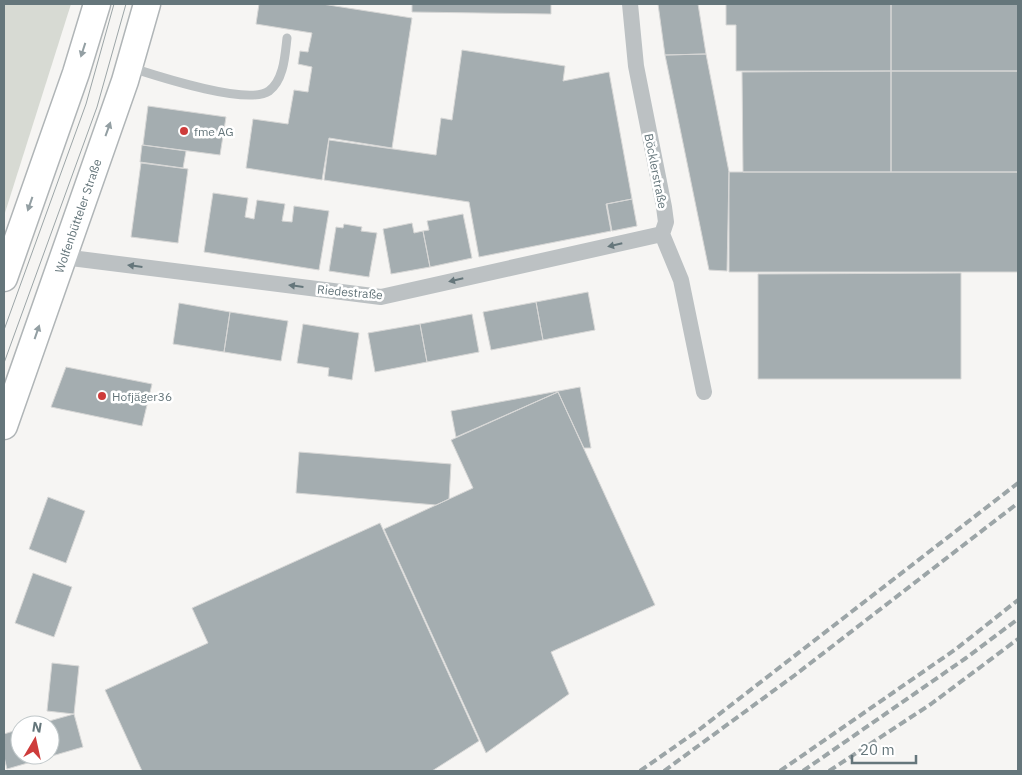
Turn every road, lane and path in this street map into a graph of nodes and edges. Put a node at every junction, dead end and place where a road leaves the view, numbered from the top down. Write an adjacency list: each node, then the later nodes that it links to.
1 (98, 4): 8 (main road, one-way to 8)
2 (147, 4): 5 (main road, Wolfenbütteler Straße)
3 (630, 4): 6 (street, Böcklerstraße)
4 (287, 38): 5 (lane)
5 (129, 67): 7 (main road, Wolfenbütteler Straße, one-way to 5)
6 (662, 234): 7 (street, Riedestraße, one-way to 7); 9 (street, Böcklerstraße)
7 (63, 257): 10 (main road, Wolfenbütteler Straße, one-way to 7)
8 (4, 278)
9 (704, 392)
10 (4, 426)

